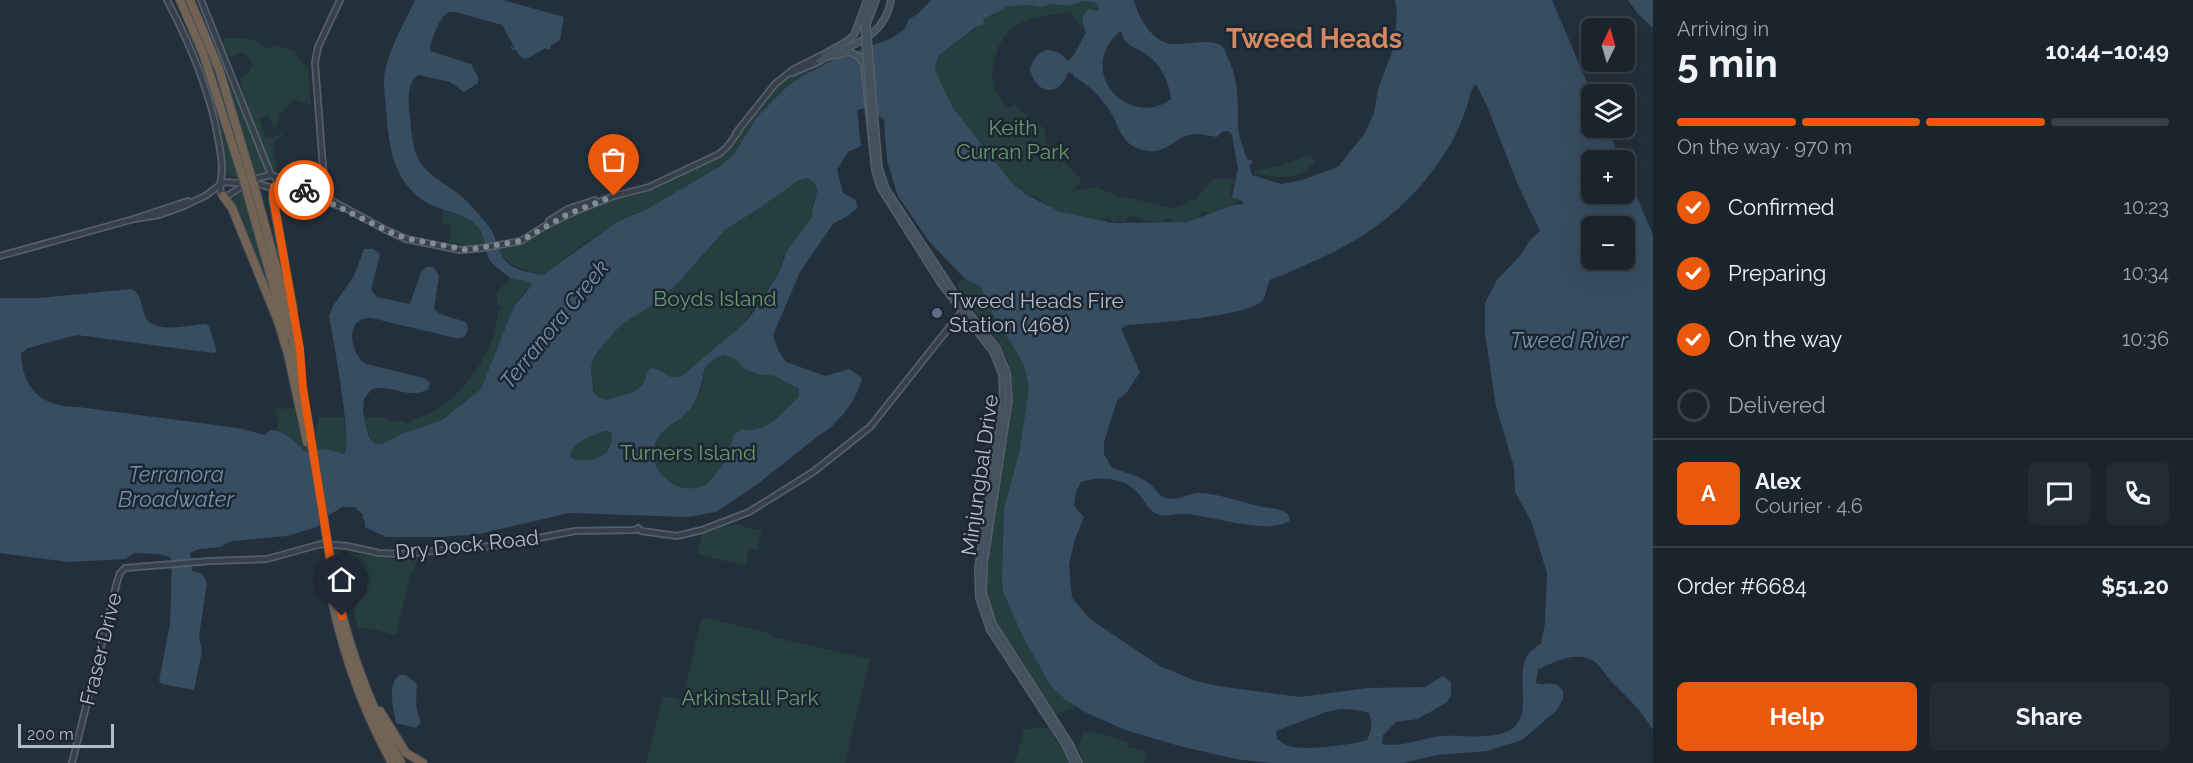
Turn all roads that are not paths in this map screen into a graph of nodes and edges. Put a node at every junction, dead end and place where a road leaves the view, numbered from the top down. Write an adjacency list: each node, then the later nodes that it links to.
1 (167, 0): 17 (street)
2 (180, 0): 16 (highway)
3 (190, 0): 16 (highway)
4 (201, 0): 15 (street)
5 (340, 0): 22 (street)
6 (885, 0): 9 (main road)
7 (891, 0): 11 (main road)
8 (873, 1): 9 (main road); 13 (main road, Minjungbal Drive, bridge)
9 (824, 54): 12 (street)
10 (833, 57): 11 (street); 13 (main road, bridge)
11 (819, 61): 12 (street)
12 (761, 101): 14 (street)
13 (873, 123): 27 (main road, Minjungbal Drive)
14 (738, 132): 23 (street); 24 (street)
15 (273, 176): 17 (street); 18 (street); 22 (street)
16 (247, 177): 19 (highway, bridge)
17 (220, 185): 20 (street); 21 (street)
18 (275, 187): 20 (street); 22 (street); 28 (highway)
19 (251, 190): 28 (highway); 29 (highway)
20 (222, 195): 21 (street); 29 (highway)
21 (206, 196): 26 (street)
22 (322, 197): 25 (street)
23 (583, 208): 24 (street); 25 (street)
24 (560, 214): 25 (street)
25 (543, 227)
26 (0, 256)
27 (964, 310): 31 (street, Dry Dock Road); 37 (main road, Minjungbal Drive); 38 (main road, Minjungbal Drive)
28 (303, 388): 29 (highway)
29 (309, 442): 30 (highway, bridge)
30 (327, 559): 32 (highway); 34 (highway)
31 (122, 570): 33 (street, Fraser Drive)
32 (371, 702): 35 (highway); 36 (highway)
33 (72, 763)
34 (392, 763)
35 (401, 763)
36 (423, 763)
37 (1074, 763)
38 (1079, 763)

